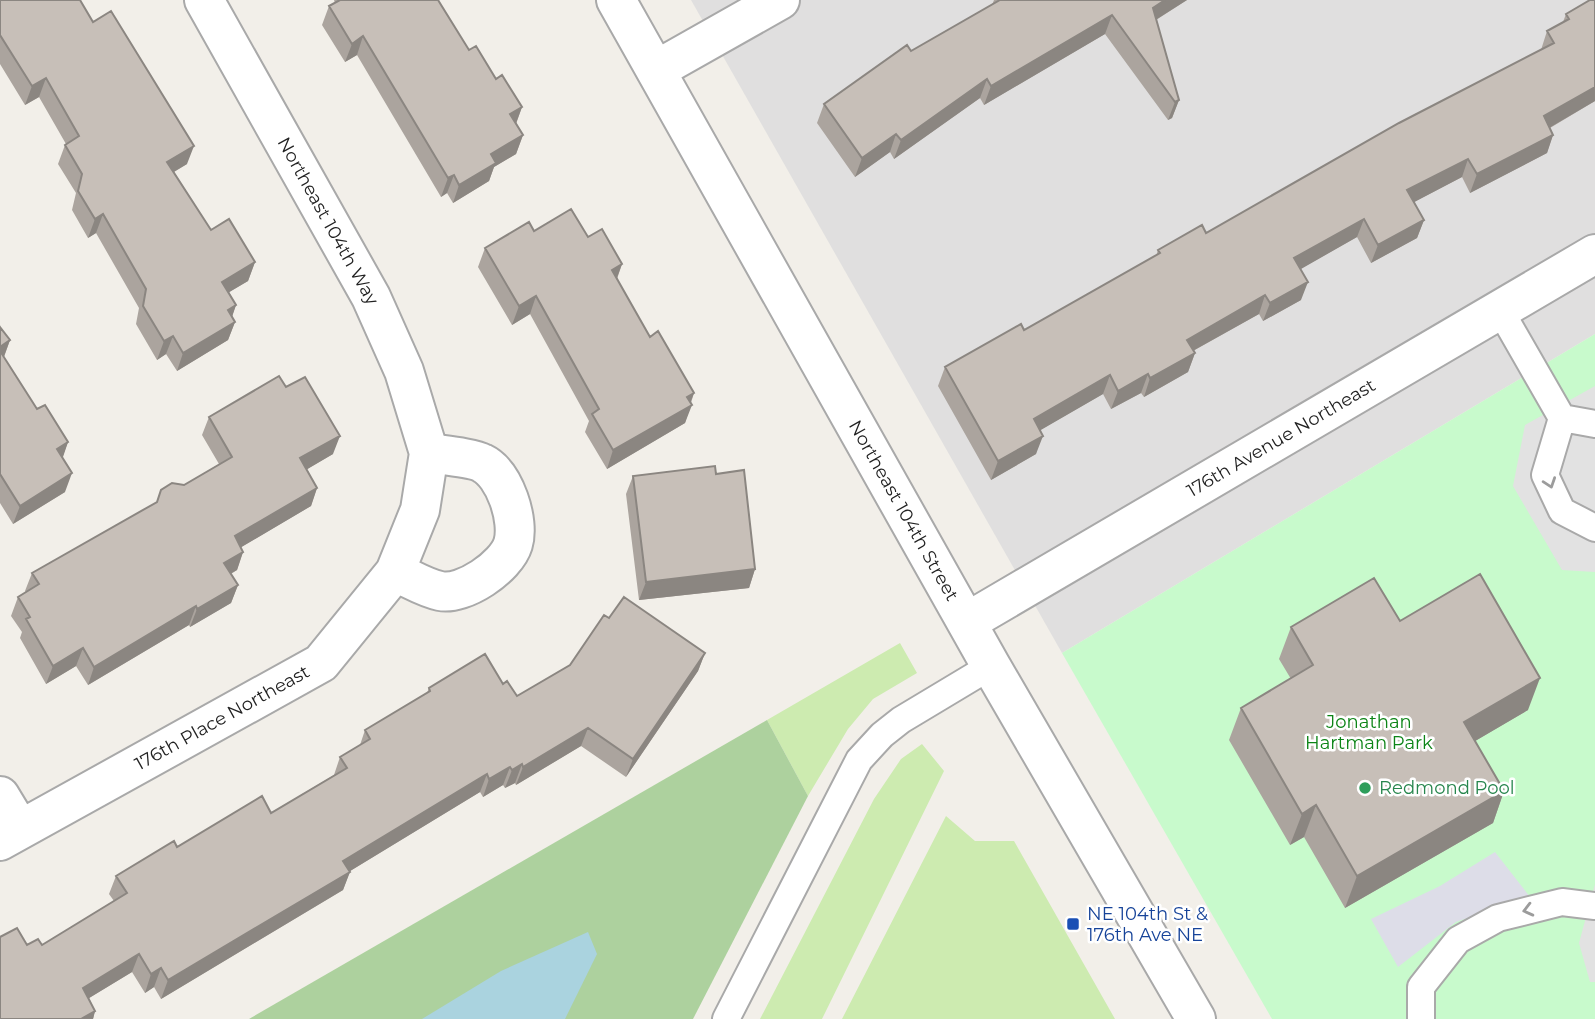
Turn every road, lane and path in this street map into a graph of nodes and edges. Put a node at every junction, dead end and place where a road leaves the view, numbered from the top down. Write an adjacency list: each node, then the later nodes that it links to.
1 (204, 0): 9 (street, Northeast 104th Way)
2 (615, 0): 4 (street, Northeast 104th Street)
3 (780, 0): 4 (street)
4 (656, 70): 13 (street, Northeast 104th Street)
5 (1595, 254): 6 (street, 176th Avenue Northeast)
6 (1500, 310): 7 (lane); 13 (street, 176th Avenue Northeast)
7 (1562, 418): 8 (lane); 11 (lane, one-way to 11)
8 (1595, 424)
9 (429, 453): 10 (street, Northeast 104th Way); 12 (street)
10 (420, 510): 12 (street, 176th Place Northeast)
11 (1595, 528)
12 (395, 572): 16 (street, 176th Place Northeast)
13 (967, 622): 14 (street, Northeast 104th Street)
14 (991, 666): 18 (lane); 19 (street, Northeast 104th Street)
15 (0, 796): 16 (street)
16 (10, 835)
17 (1595, 906): 20 (lane, one-way to 20)
18 (726, 1019)
19 (1196, 1019)
20 (1421, 1019)

